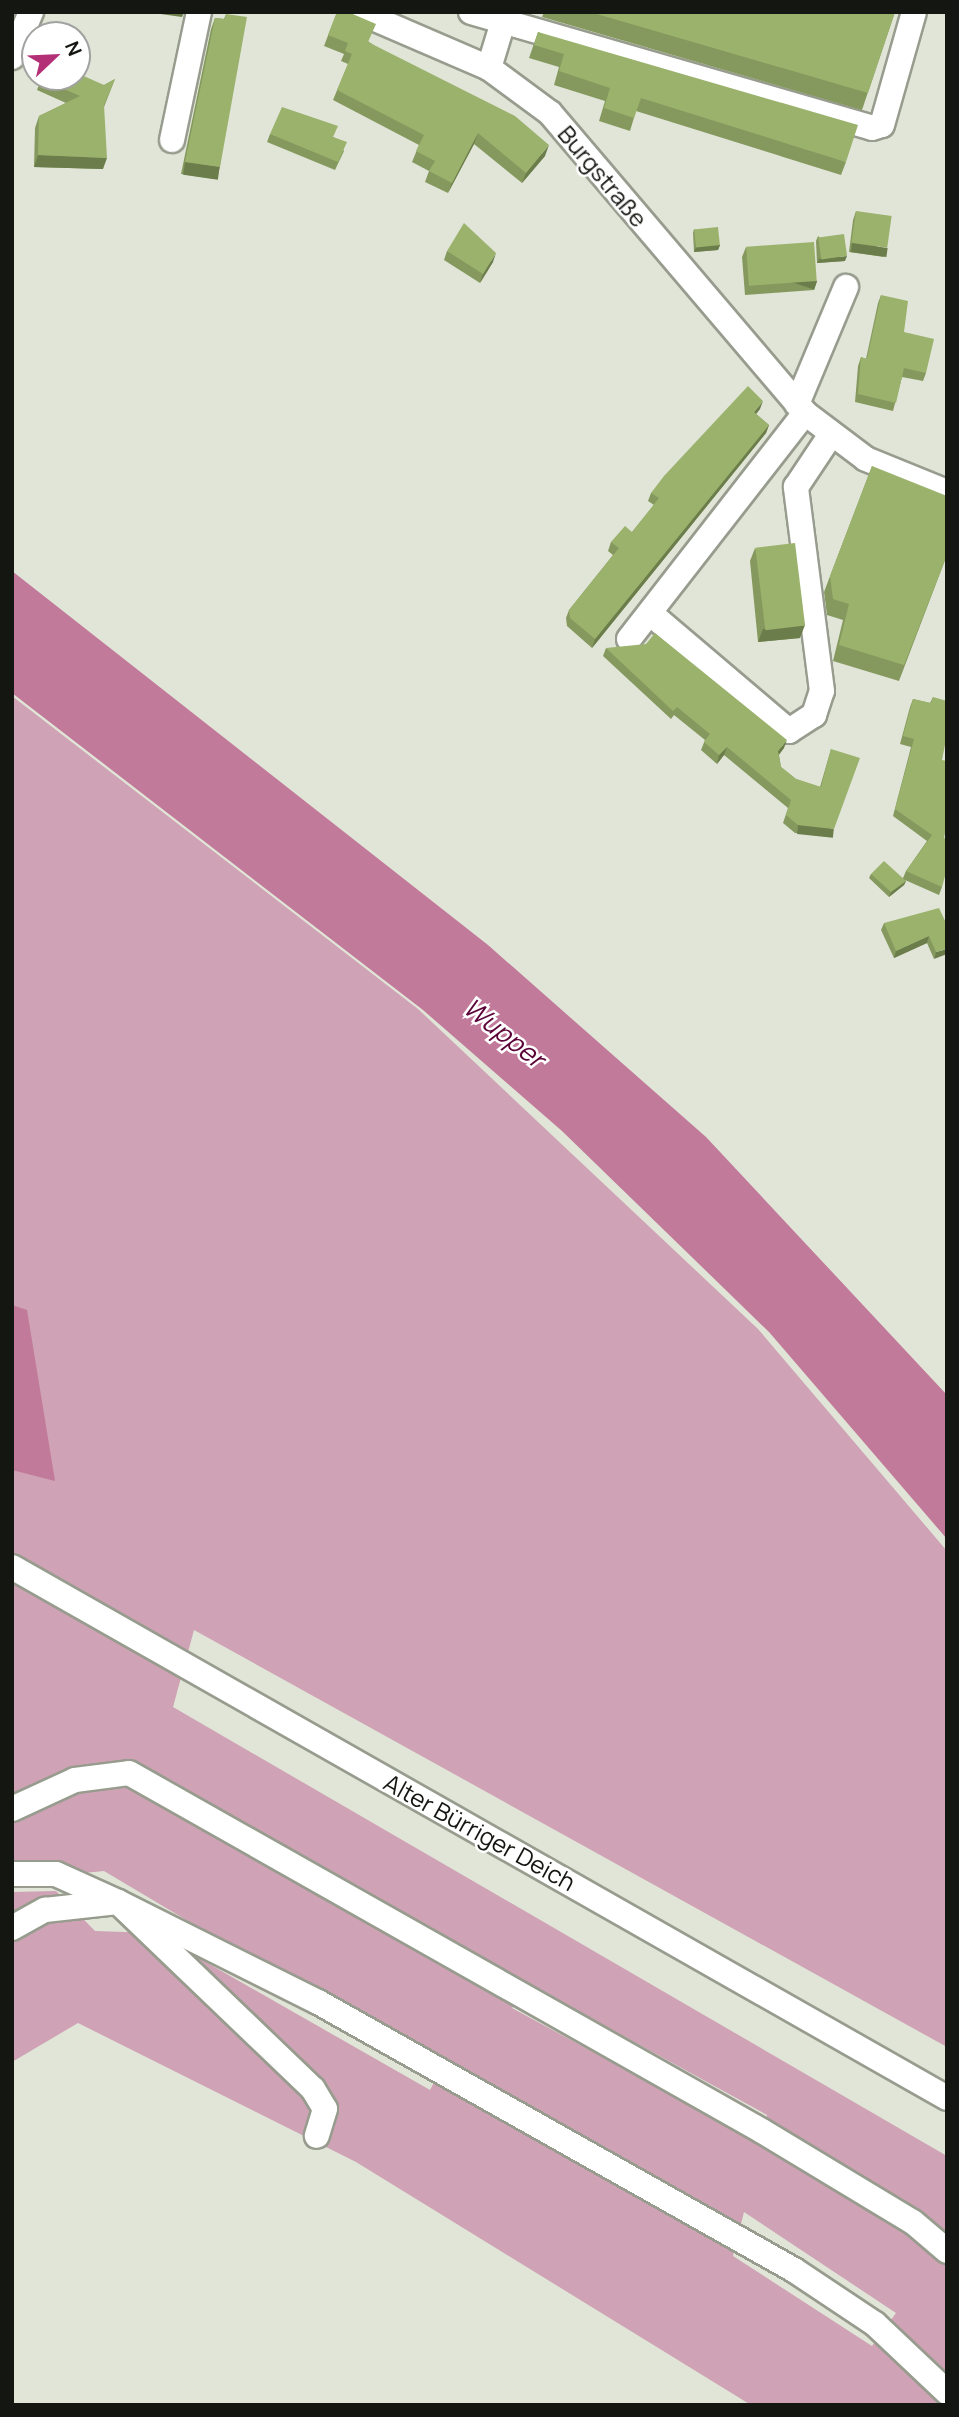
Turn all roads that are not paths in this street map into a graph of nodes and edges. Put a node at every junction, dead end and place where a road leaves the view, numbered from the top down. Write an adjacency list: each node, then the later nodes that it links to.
1 (31, 12): 7 (street)
2 (198, 12): 9 (street)
3 (359, 12): 8 (street, Burgstraße)
4 (471, 12): 6 (street)
5 (914, 12): 6 (street)
6 (505, 17): 8 (street)
7 (12, 57)
8 (489, 68): 11 (street, Burgstraße)
9 (172, 140)
10 (846, 287): 11 (street)
11 (801, 409): 12 (street, Burgstraße); 14 (street)
12 (830, 436): 13 (street, Burgstraße); 14 (street)
13 (947, 492)
14 (651, 614): 15 (street)
15 (629, 639)
16 (12, 1567): 21 (street, Alter Bürriger Deich)
17 (12, 1809): 23 (street)
18 (12, 1874): 19 (street)
19 (118, 1902): 20 (street); 22 (street); 24 (street)
20 (12, 1928)
21 (947, 2098)
22 (317, 2136)
23 (947, 2251)
24 (947, 2392)

